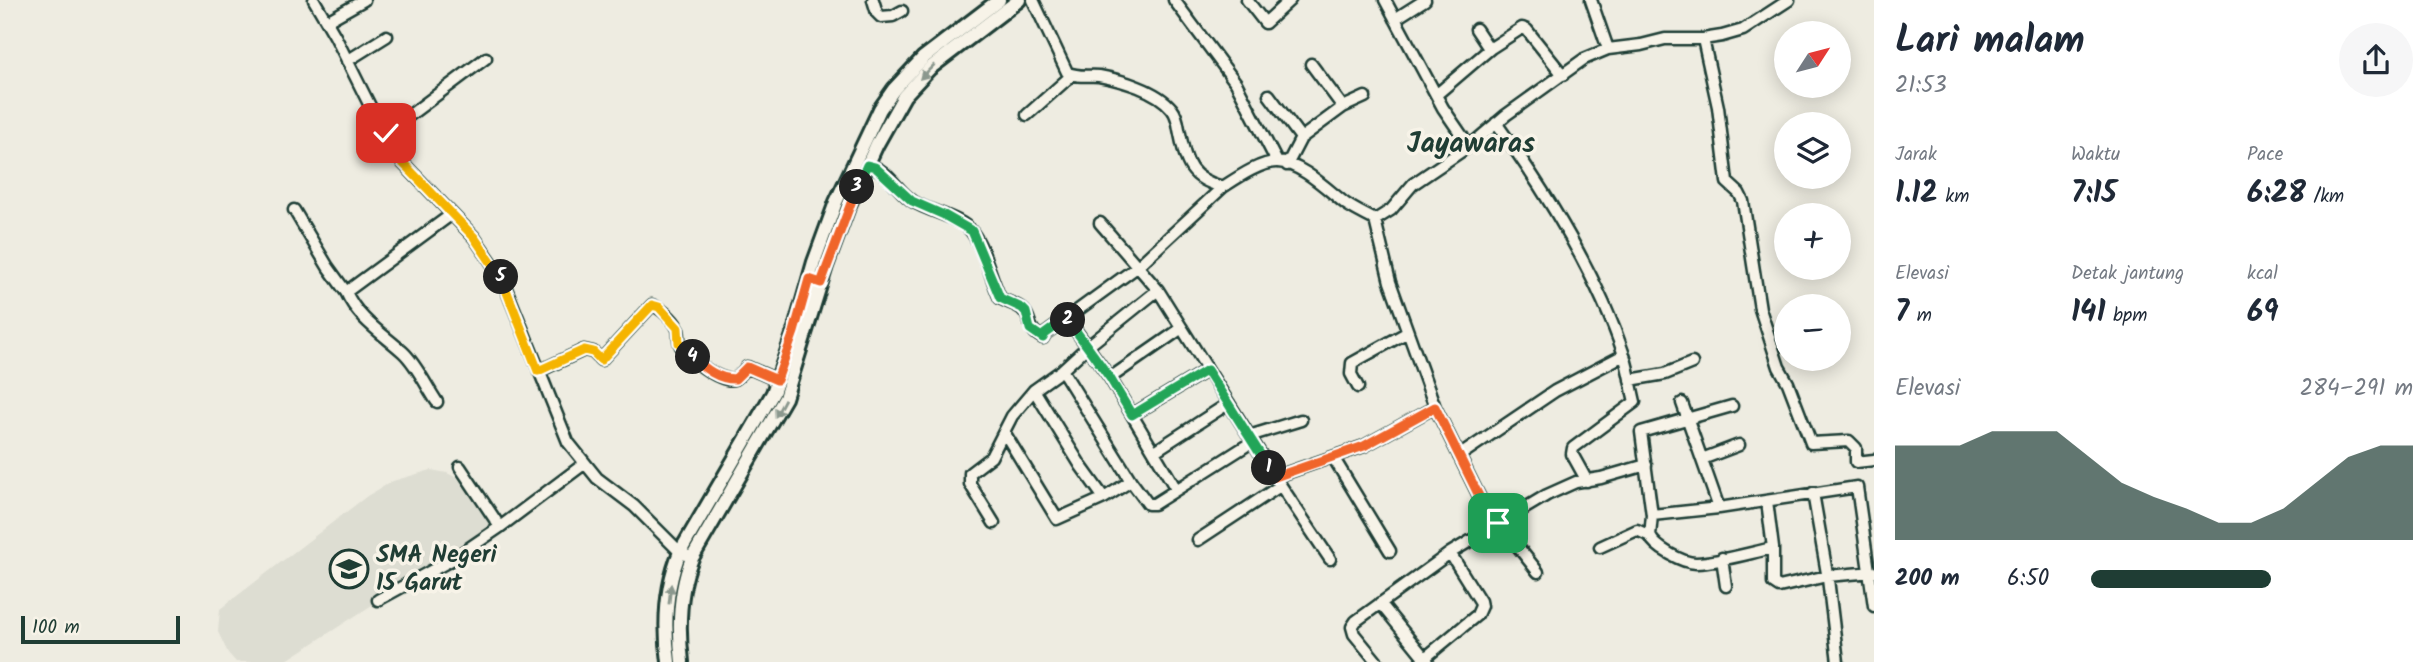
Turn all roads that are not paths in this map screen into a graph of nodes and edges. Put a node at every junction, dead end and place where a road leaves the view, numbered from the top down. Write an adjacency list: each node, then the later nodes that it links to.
1 (314, 0): 16 (street)
2 (364, 0): 16 (street)
3 (873, 0): 14 (street)
4 (999, 0): 34 (main road)
5 (1019, 0): 34 (main road, one-way to 34)
6 (1033, 0): 25 (street)
7 (1174, 0): 37 (street)
8 (1247, 0): 9 (street)
9 (1290, 0)
10 (1385, 0): 15 (street)
11 (1425, 0): 15 (street)
12 (1591, 0): 21 (street)
13 (1789, 0): 19 (street)
14 (902, 11)
15 (1395, 19): 27 (street)
16 (327, 21): 23 (street)
17 (1476, 29): 20 (street)
18 (387, 36): 23 (street)
19 (1703, 39): 21 (street); 77 (street)
20 (1491, 48): 26 (street); 27 (street)
21 (1608, 49): 26 (street)
22 (486, 58): 33 (street)
23 (347, 61): 33 (street)
24 (1311, 64): 30 (street)
25 (1072, 75): 31 (street); 39 (street)
26 (1563, 75): 32 (street)
27 (1436, 95): 36 (street)
28 (1269, 96): 35 (street)
29 (1365, 97): 30 (street)
30 (1343, 107): 35 (street)
31 (1027, 115)
32 (1496, 123): 36 (street); 52 (street)
33 (386, 133): 41 (street)
34 (872, 138): 38 (main road); 45 (main road)
35 (1301, 138): 37 (street)
36 (1469, 146): 42 (street)
37 (1282, 164): 39 (street); 42 (street)
38 (867, 165): 45 (main road); 48 (street)
39 (1223, 187): 44 (street)
40 (294, 210): 47 (street)
41 (452, 214): 47 (street); 56 (street)
42 (1375, 220): 50 (street)
43 (1100, 223): 44 (street)
44 (1137, 267): 46 (street); 48 (street)
45 (815, 281): 58 (main road); 101 (main road, one-way to 101)
46 (1158, 290): 49 (street); 51 (street)
47 (346, 292): 62 (street)
48 (1067, 318): 51 (street)
49 (1182, 328): 55 (street); 57 (street)
50 (1408, 332): 60 (street); 66 (street)
51 (1087, 347): 54 (street); 57 (street)
52 (1624, 355): 59 (street); 74 (street)
53 (1692, 363): 59 (street)
54 (1062, 370): 61 (street); 81 (street)
55 (1207, 370): 63 (street); 67 (street)
56 (538, 371): 58 (street); 78 (street)
57 (1110, 378): 67 (street)
58 (777, 380): 101 (main road)
59 (1630, 380): 82 (street)
60 (1359, 387)
61 (1034, 390): 70 (street); 86 (street)
62 (437, 402)
63 (1228, 403): 71 (street); 73 (street)
64 (1682, 403): 68 (street)
65 (1732, 406): 68 (street)
66 (1435, 407): 74 (street); 75 (street)
67 (1132, 415): 73 (street)
68 (1688, 419): 76 (street); 79 (street)
69 (1301, 420): 71 (street)
70 (1004, 432): 86 (street); 92 (street)
71 (1251, 439): 83 (street); 84 (street)
72 (1739, 445): 76 (street)
73 (1155, 451): 84 (street)
74 (1459, 456): 93 (street)
75 (1333, 457): 83 (street); 99 (street)
76 (1702, 459): 88 (street)
77 (1874, 460)
78 (584, 464): 94 (street); 101 (street)
79 (1646, 465): 82 (street); 89 (street)
80 (460, 467): 94 (street)
81 (1131, 481): 84 (street); 86 (street)
82 (1587, 481): 93 (street)
83 (1277, 482): 96 (street); 103 (street)
84 (1176, 489)
85 (1813, 493): 87 (street); 91 (street); 106 (street)
86 (1104, 499)
87 (1767, 500): 88 (street); 98 (street)
88 (1719, 508): 89 (street)
89 (1652, 515): 95 (street)
90 (1874, 520): 91 (street)
91 (1863, 522): 105 (street)
92 (994, 523)
93 (1498, 523): 100 (street); 104 (street)
94 (500, 527): 108 (street)
95 (1650, 536): 97 (street); 102 (street)
96 (1198, 540)
97 (1600, 547)
98 (1773, 548): 102 (street); 106 (street)
99 (1390, 551)
100 (1450, 553): 109 (street); 111 (street)
101 (686, 555): 112 (main road, one-way to 101); 113 (main road)
102 (1721, 558): 107 (street)
103 (1330, 559)
104 (1538, 572)
105 (1872, 573): 106 (street); 110 (street)
106 (1827, 576): 115 (street)
107 (1726, 586)
108 (378, 600)
109 (1380, 603): 111 (street); 114 (street)
110 (1874, 606)
111 (1424, 661)
112 (669, 662)
113 (682, 662)
114 (1377, 662)
115 (1838, 662)

